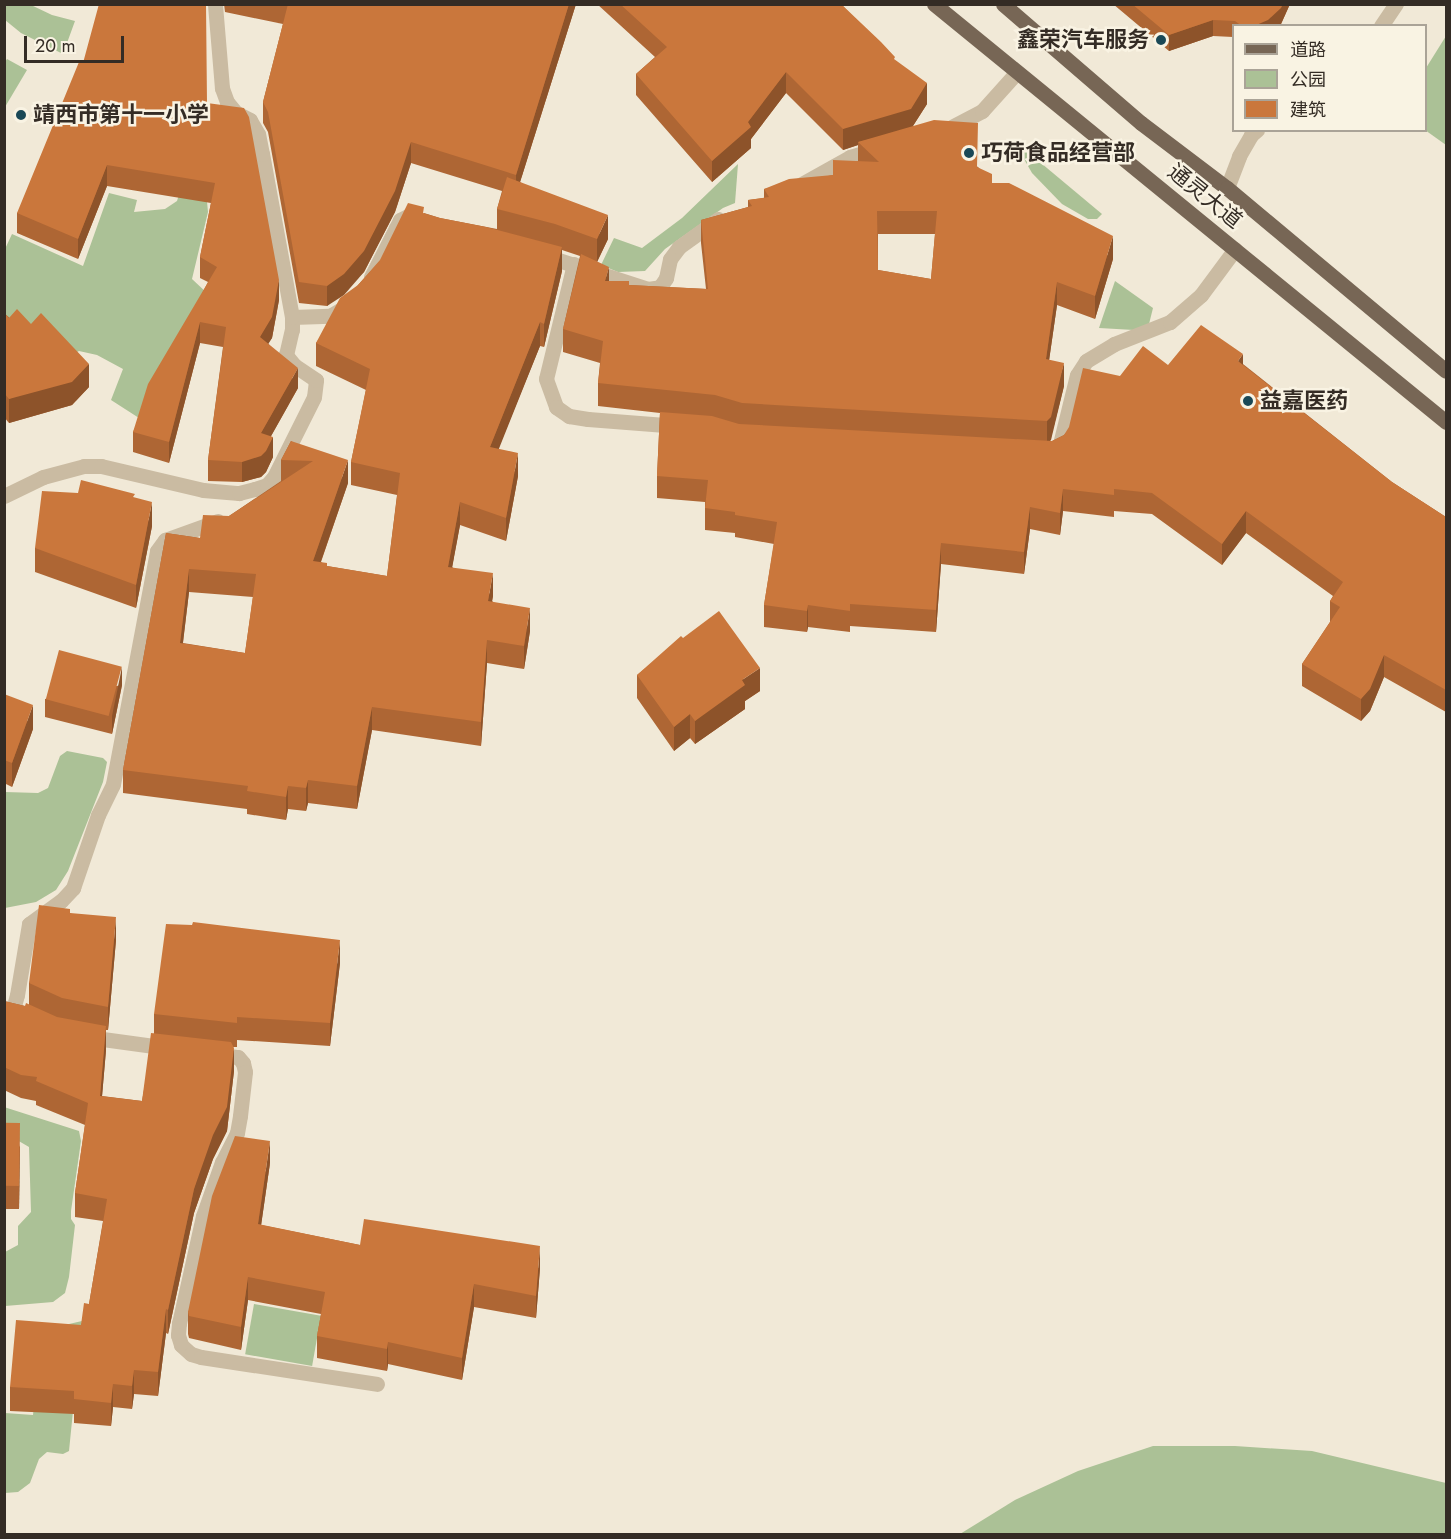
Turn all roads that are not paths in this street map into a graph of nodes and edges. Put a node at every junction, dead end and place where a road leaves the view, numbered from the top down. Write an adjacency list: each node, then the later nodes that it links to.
1 (215, 4): 17 (street)
2 (934, 4): 6 (main road, 通灵大道)
3 (1003, 4): 10 (main road, 通灵大道)
4 (1396, 4): 5 (street)
5 (1382, 24)
6 (1017, 72): 8 (street); 14 (main road, 通灵大道)
7 (1255, 132): 10 (street)
8 (927, 136)
9 (893, 144): 11 (street)
10 (1227, 188): 18 (main road, 通灵大道)
11 (784, 194)
12 (734, 212): 16 (street)
13 (425, 215): 17 (street)
14 (1235, 249): 19 (main road, 通灵大道); 21 (street)
15 (526, 252): 16 (street)
16 (574, 264): 20 (street)
17 (291, 318): 22 (street)
18 (1446, 370)
19 (1446, 422)
20 (691, 427)
21 (1037, 454)
22 (255, 489): 23 (street); 24 (street)
23 (4, 495)
24 (9, 1008): 25 (street)
25 (27, 1018)
26 (68, 1033): 27 (street)
27 (183, 1050)
28 (204, 1052): 29 (street)
29 (377, 1384)

